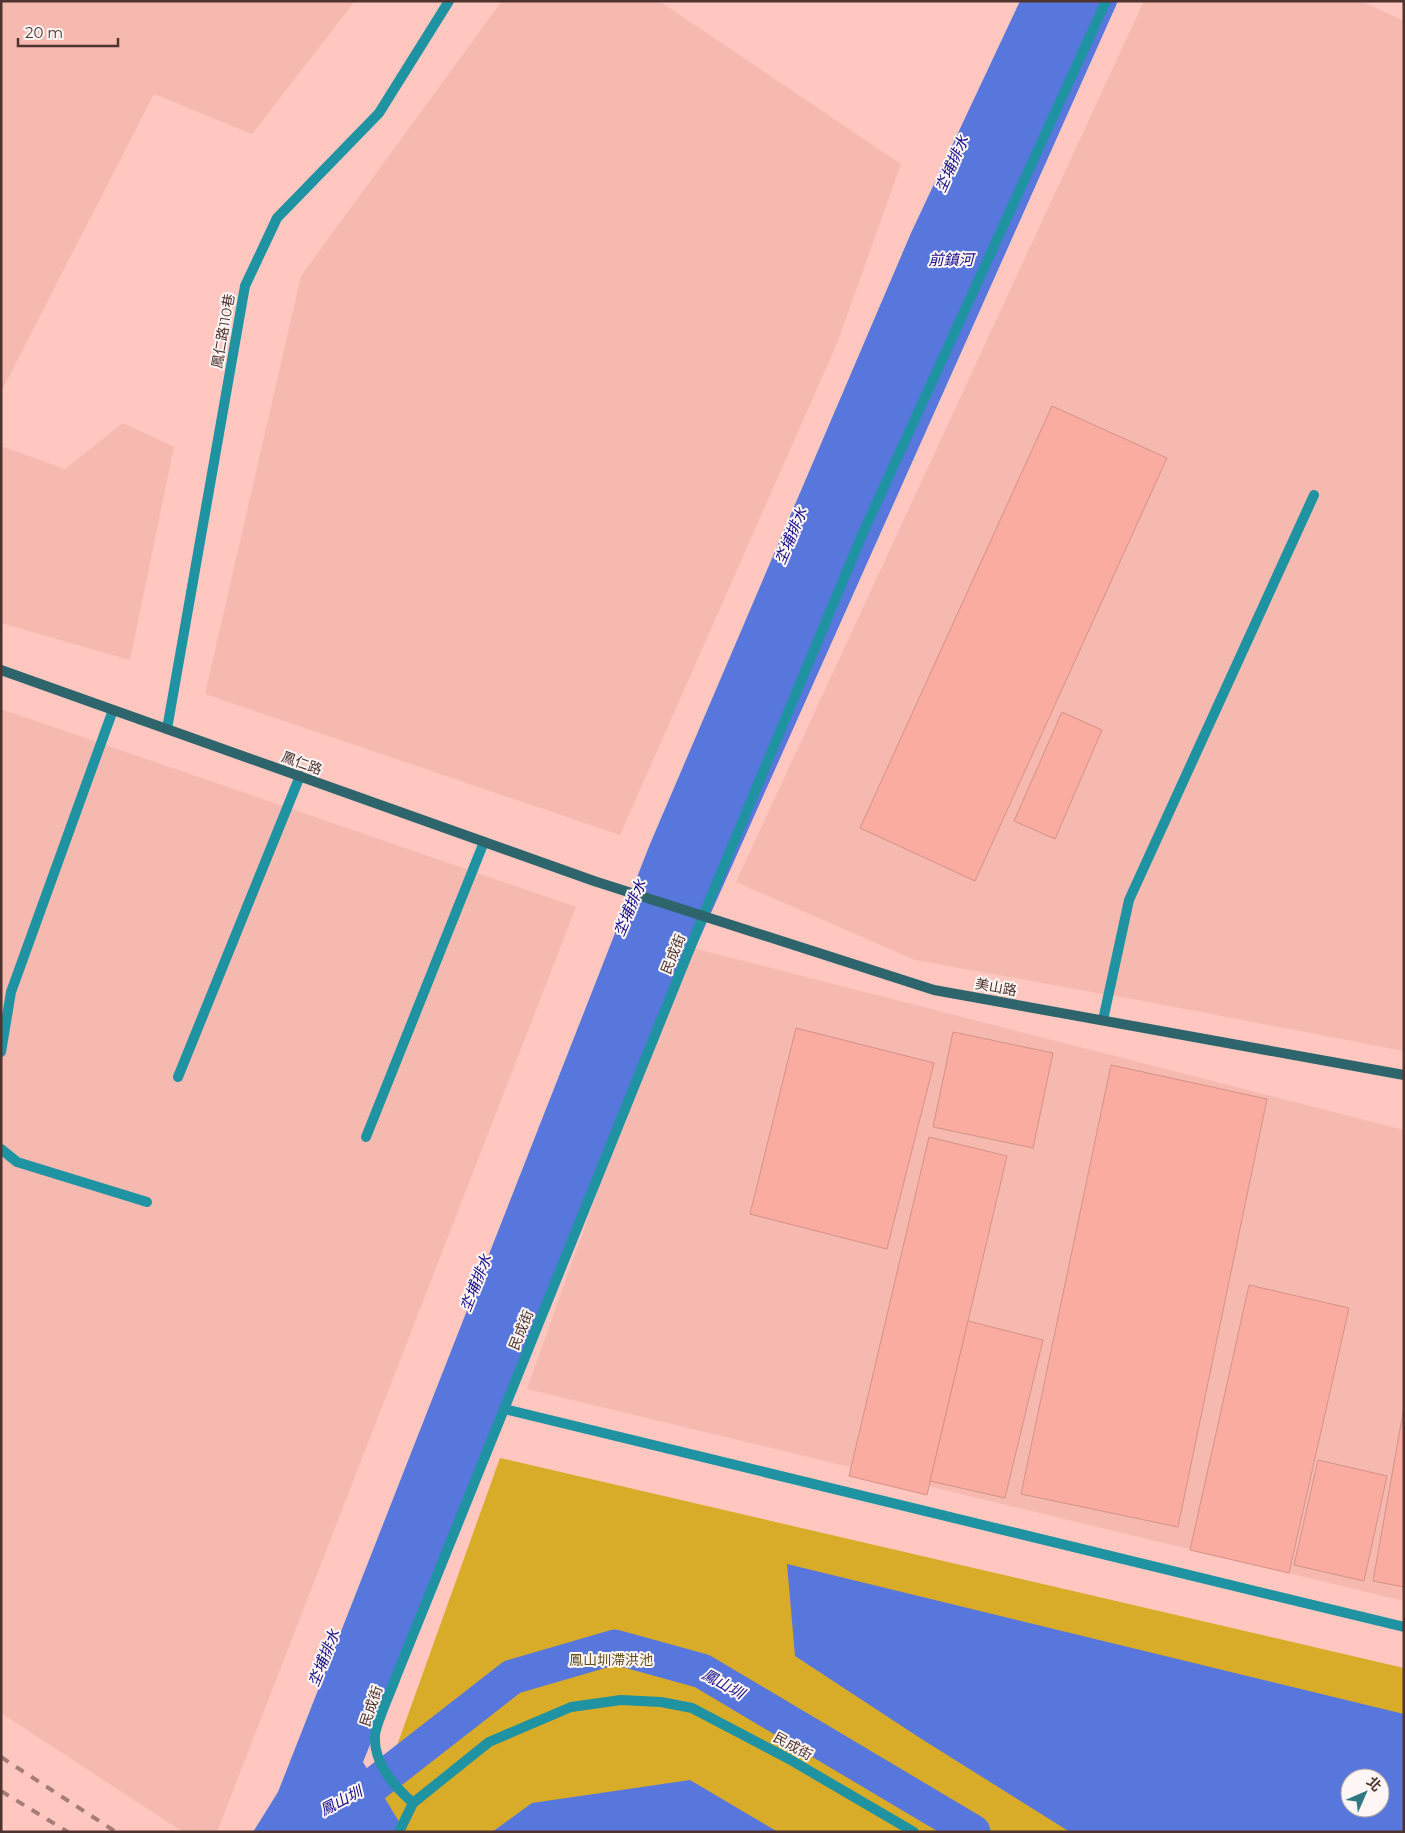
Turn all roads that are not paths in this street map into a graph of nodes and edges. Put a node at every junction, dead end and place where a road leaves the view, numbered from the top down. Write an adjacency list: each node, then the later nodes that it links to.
1 (449, 1): 6 (street, 鳳仁路110巷)
2 (1106, 1): 10 (street, 民成街)
3 (1314, 495): 11 (street)
4 (1, 670): 5 (street, 鳳仁路)
5 (113, 710): 6 (street, 鳳仁路); 12 (street)
6 (168, 729): 7 (street, 鳳仁路)
7 (300, 776): 8 (street, 鳳仁路); 14 (street)
8 (484, 842): 9 (street, 鳳仁路); 15 (street)
9 (594, 881): 10 (street, 美山路)
10 (703, 916): 11 (street, 美山路); 18 (street, 民成街)
11 (1103, 1020): 13 (street, 美山路)
12 (1, 1052)
13 (1404, 1075)
14 (178, 1077)
15 (366, 1137)
16 (1, 1149): 17 (street)
17 (147, 1202)
18 (504, 1409): 19 (street); 20 (street, 民成街)
19 (1404, 1627)
20 (413, 1803): 21 (street, 民成街); 22 (street, 民成街)
21 (399, 1832)
22 (914, 1832)

